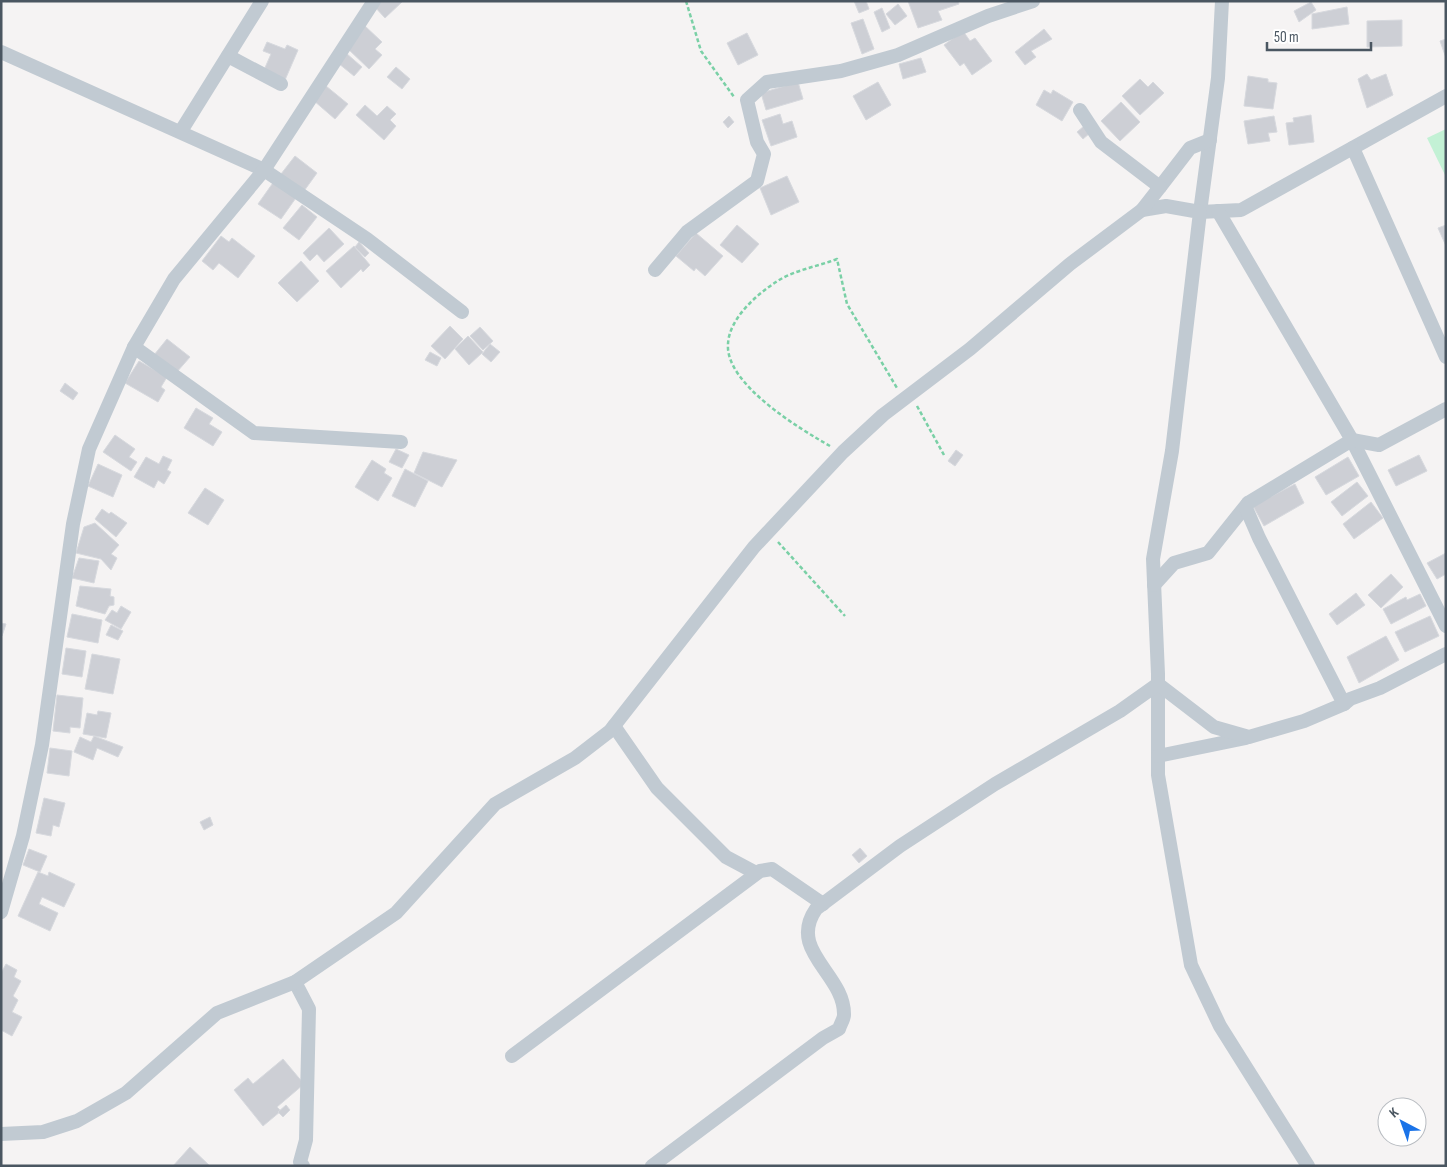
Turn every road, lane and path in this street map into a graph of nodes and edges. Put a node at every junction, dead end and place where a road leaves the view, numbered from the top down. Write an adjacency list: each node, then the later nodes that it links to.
1 (262, 1): 7 (street)
2 (374, 1): 15 (street)
3 (686, 1): 10 (path)
4 (1033, 1): 10 (street)
5 (1222, 1): 13 (street)
6 (1, 52): 12 (street)
7 (228, 56): 8 (street); 12 (street)
8 (282, 84)
9 (1446, 96): 14 (street)
10 (747, 100): 20 (street)
11 (1080, 110): 16 (street)
12 (181, 131): 15 (street)
13 (1210, 140): 16 (street); 19 (street)
14 (1353, 148): 18 (street); 23 (street)
15 (264, 170): 21 (street); 22 (street)
16 (1160, 187): 17 (street)
17 (1142, 210): 19 (street); 24 (street)
18 (1218, 211): 19 (street); 26 (street)
19 (1200, 212): 32 (street)
20 (654, 270)
21 (462, 312)
22 (134, 347): 27 (street); 43 (street)
23 (1446, 357)
24 (908, 396): 28 (street); 28 (path); 29 (path)
25 (1446, 409): 26 (street)
26 (1352, 440): 30 (street); 34 (street)
27 (401, 442)
28 (843, 452): 31 (street)
29 (944, 456)
30 (1248, 503): 32 (street); 37 (street)
31 (768, 532): 33 (path); 38 (street)
32 (1154, 585): 36 (street)
33 (845, 616)
34 (1446, 626)
35 (1446, 654): 37 (street)
36 (1158, 684): 39 (street); 40 (street); 42 (street)
37 (1344, 704): 39 (street)
38 (614, 726): 41 (street); 44 (street)
39 (1249, 737): 40 (street)
40 (1158, 756): 49 (street)
41 (756, 873): 42 (street); 45 (street)
42 (823, 904): 48 (street)
43 (1, 912)
44 (295, 982): 46 (street); 47 (street)
45 (512, 1056)
46 (1, 1134)
47 (303, 1166)
48 (652, 1166)
49 (1308, 1166)

